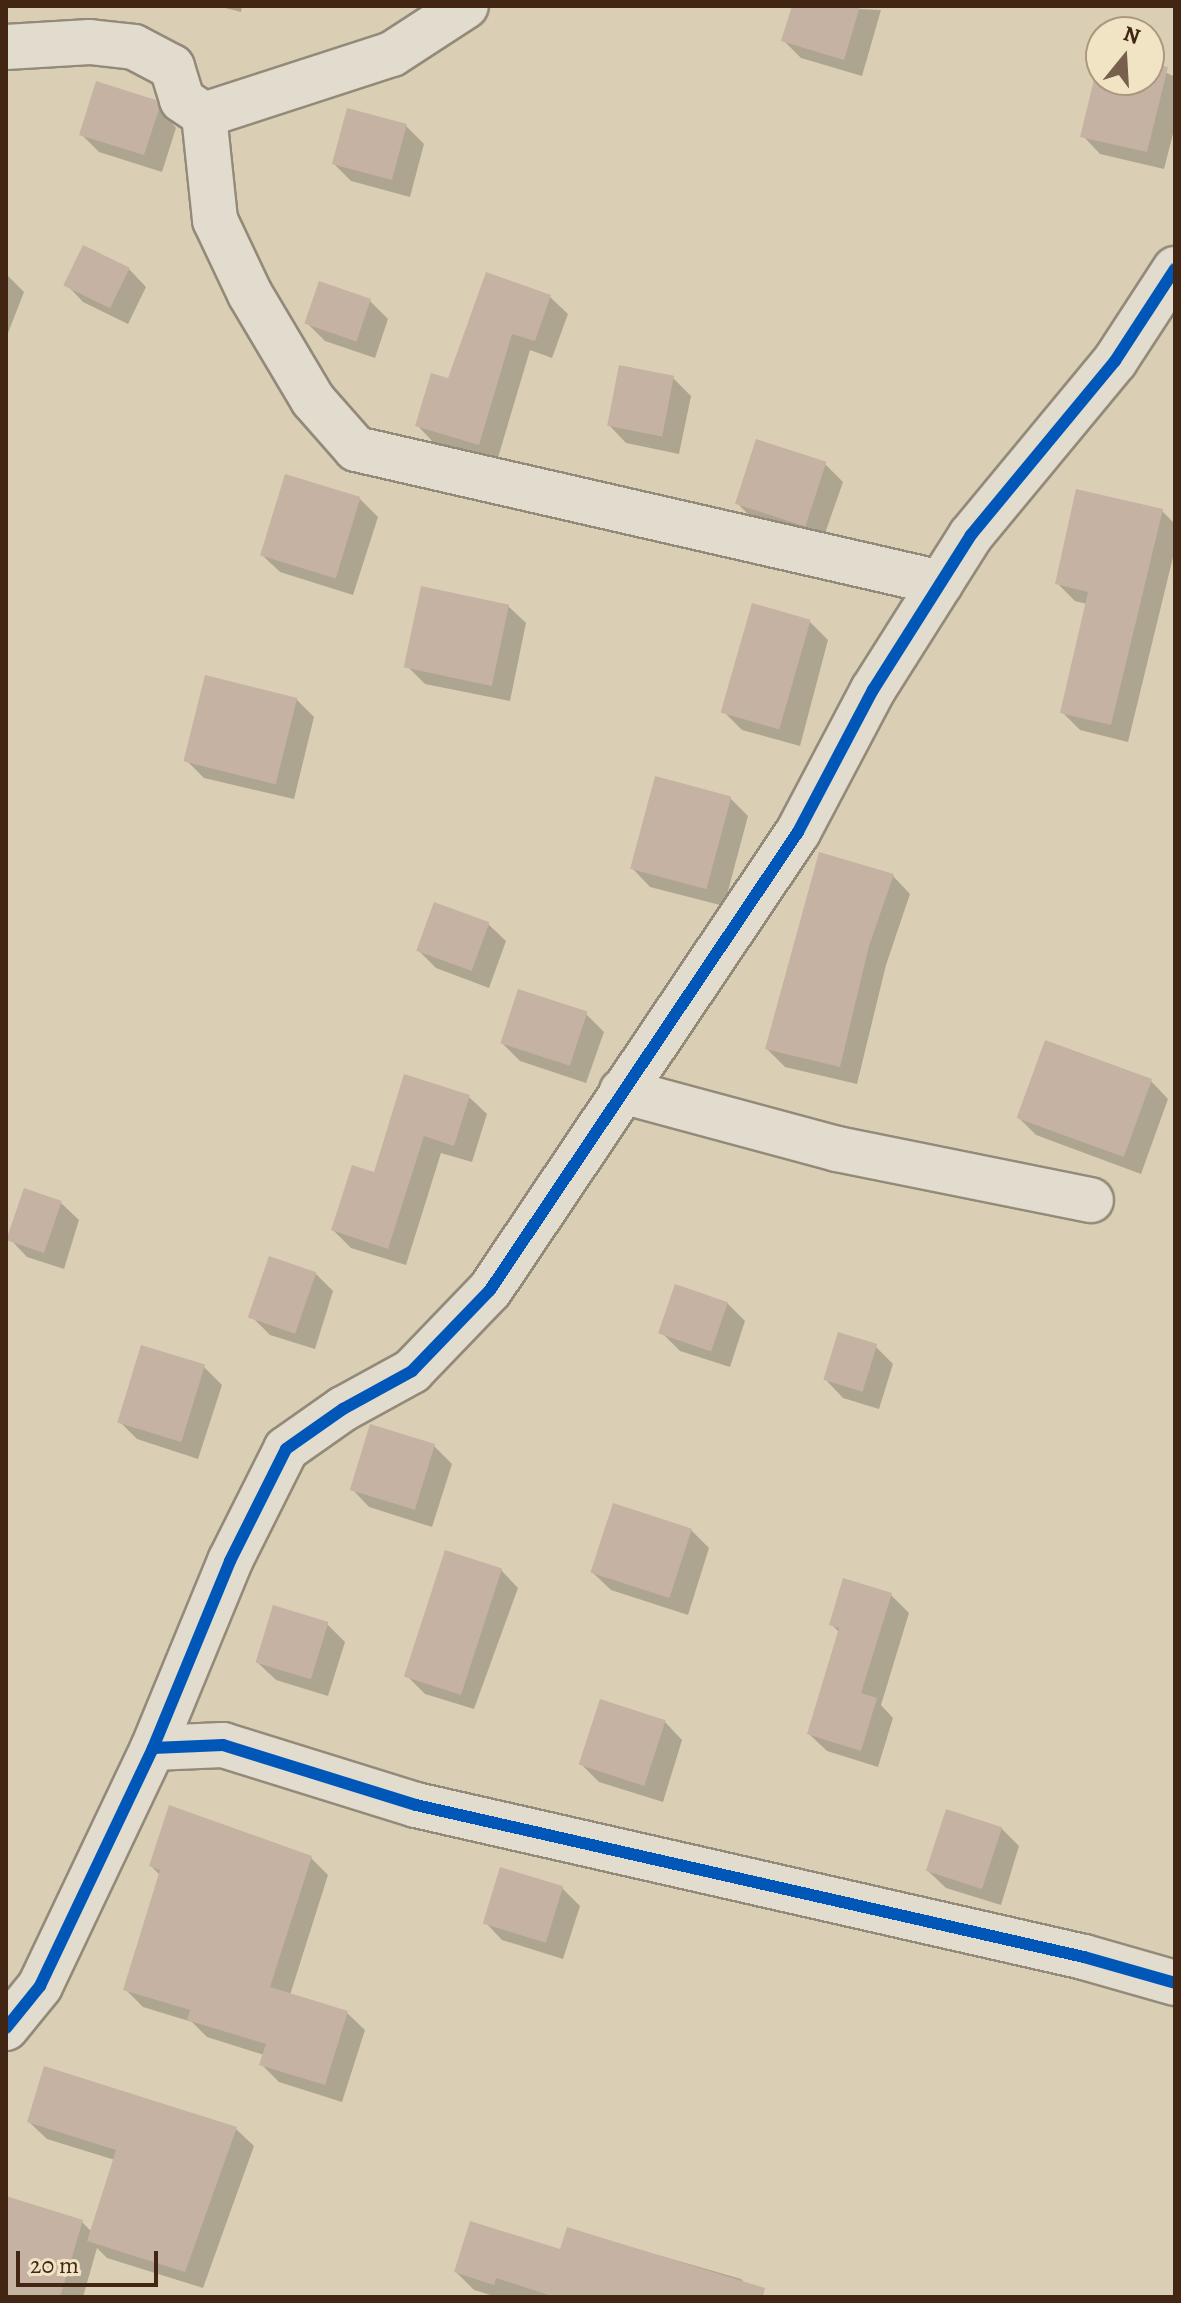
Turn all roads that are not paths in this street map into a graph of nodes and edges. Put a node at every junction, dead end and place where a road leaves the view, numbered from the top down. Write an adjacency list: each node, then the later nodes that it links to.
1 (466, 6): 3 (street)
2 (6, 47): 3 (street)
3 (204, 115): 5 (street)
4 (1175, 269): 5 (street)
5 (941, 583): 6 (street)
6 (622, 1091): 7 (street); 8 (street)
7 (1091, 1200)
8 (153, 1748): 9 (street); 10 (street)
9 (1175, 1983)
10 (6, 2028)

